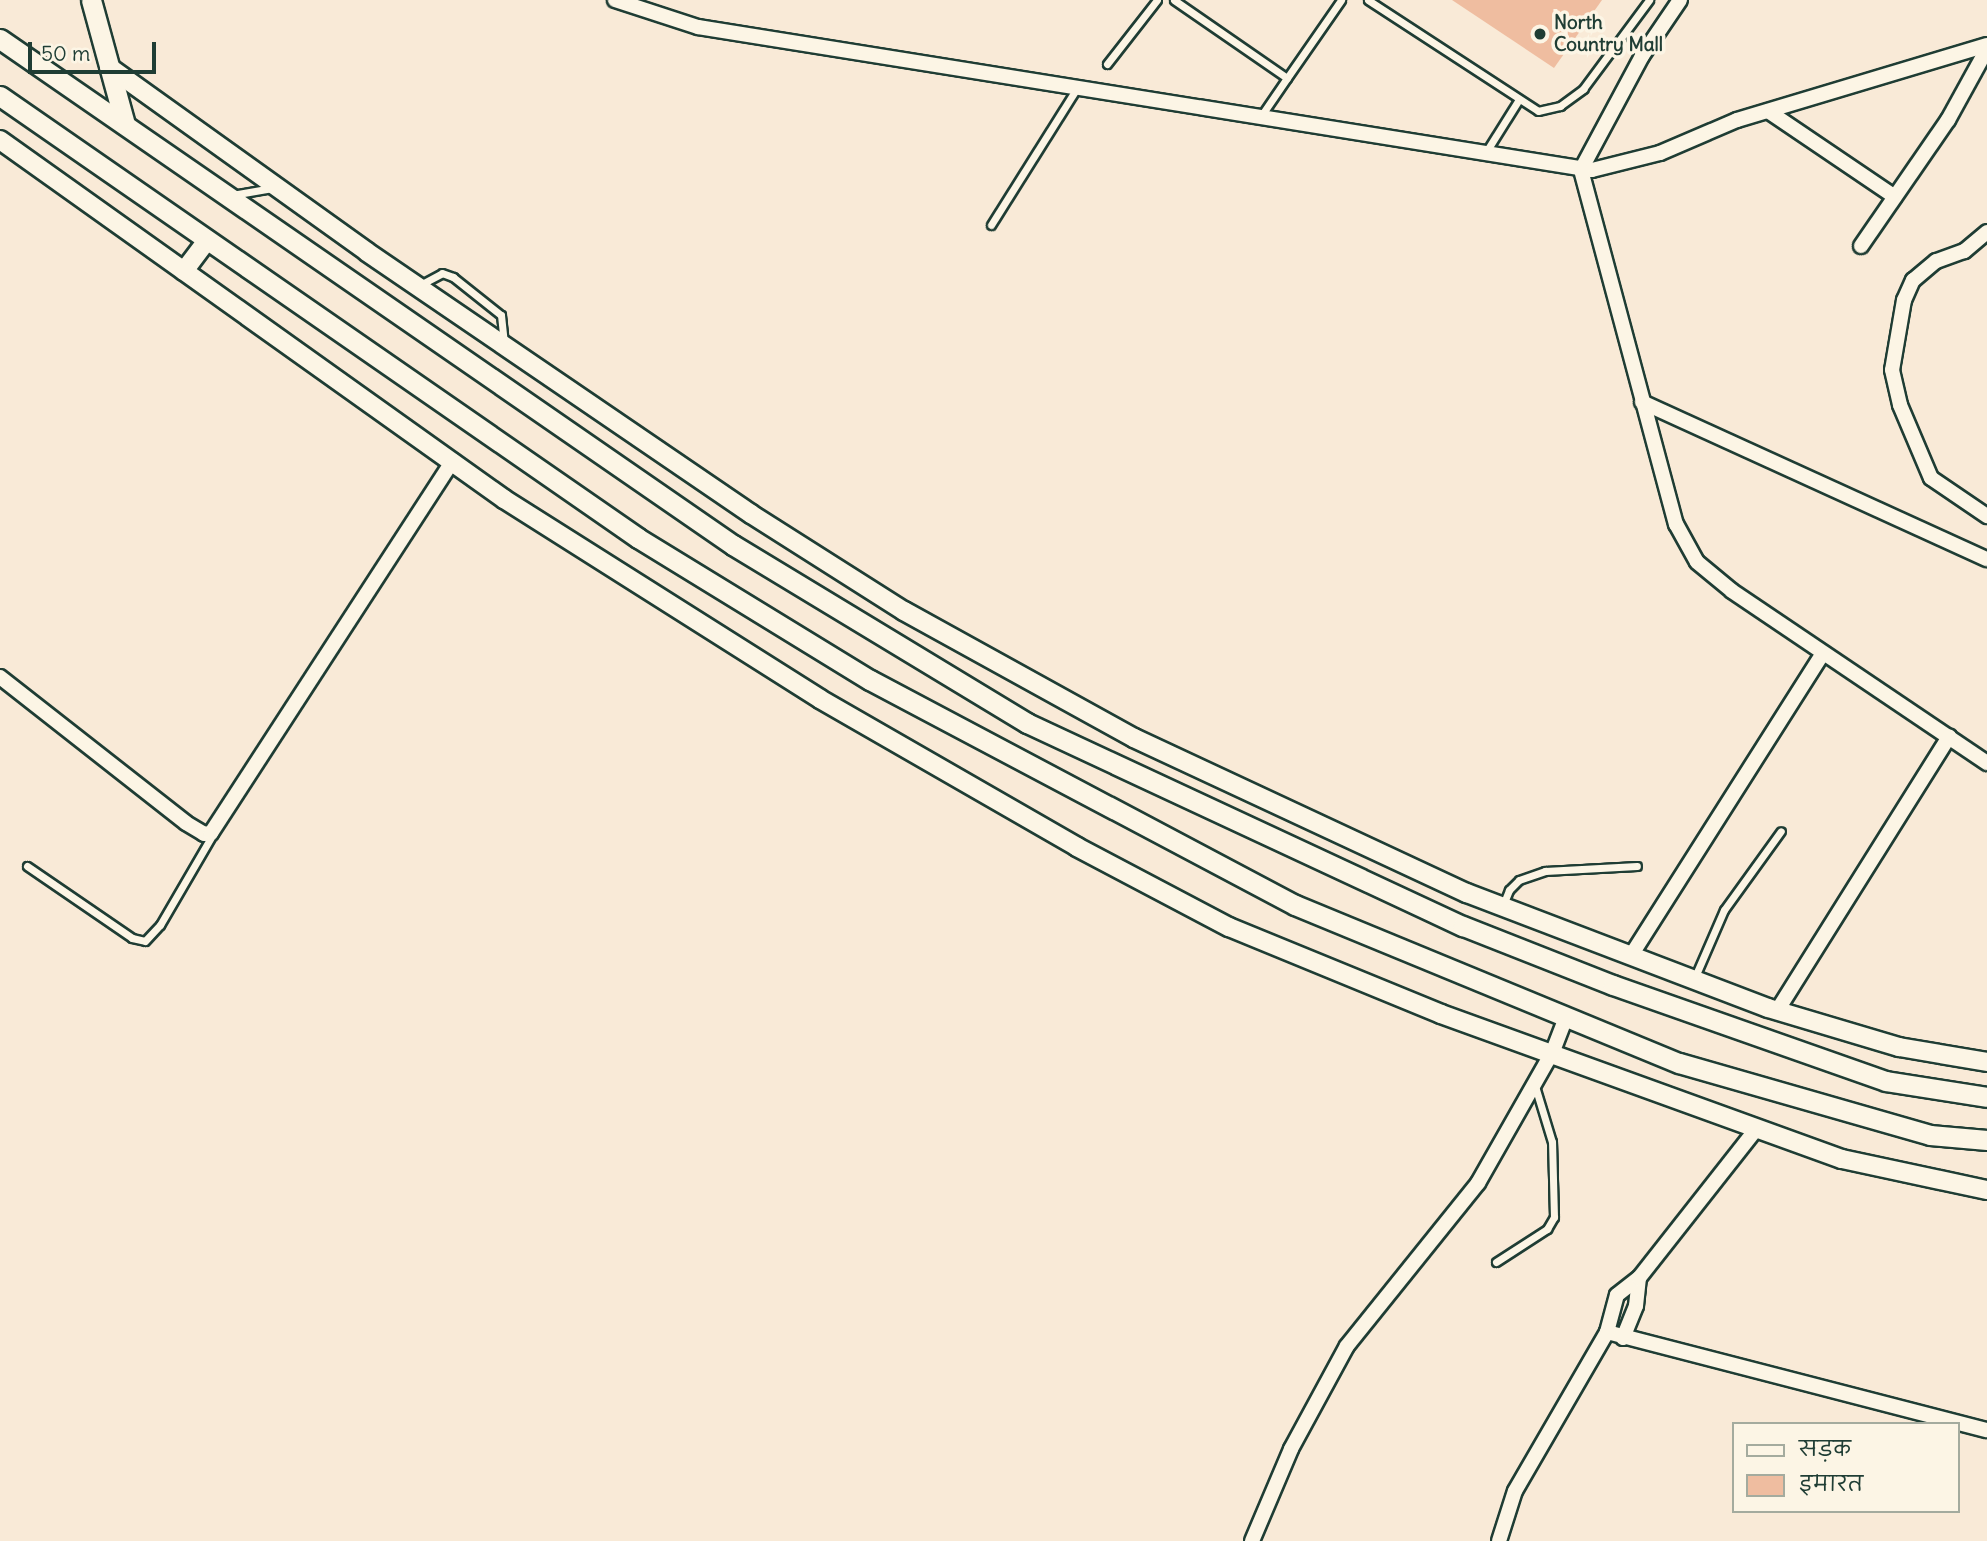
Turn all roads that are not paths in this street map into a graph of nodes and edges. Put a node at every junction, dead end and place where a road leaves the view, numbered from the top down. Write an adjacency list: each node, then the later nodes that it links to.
1 (91, 0): 12 (main road)
2 (615, 0): 14 (street)
3 (1157, 0): 11 (lane)
4 (1174, 0): 13 (lane)
5 (1341, 0): 13 (lane)
6 (1368, 0): 16 (lane)
7 (1649, 0): 16 (lane)
8 (1680, 0): 22 (street)
9 (0, 39): 19 (main road)
10 (1987, 47): 17 (street); 25 (street)
11 (1107, 64)
12 (109, 67): 19 (main road); 23 (street)
13 (1287, 78): 18 (lane)
14 (1077, 89): 18 (street); 26 (lane)
15 (4, 101): 28 (main road)
16 (1518, 102): 21 (lane)
17 (1768, 111): 22 (street); 25 (street)
18 (1261, 116): 21 (street)
19 (125, 124): 24 (main road)
20 (0, 140): 30 (street)
21 (1486, 152): 22 (street)
22 (1581, 170): 33 (street)
23 (276, 188): 24 (lane); 31 (street)
24 (228, 195): 53 (main road)
25 (1895, 197): 29 (street)
26 (991, 225)
27 (1987, 232): 35 (street)
28 (207, 240): 30 (street); 49 (main road)
29 (1861, 246)
30 (184, 271): 34 (street)
31 (418, 286): 32 (street); 32 (lane)
32 (503, 346): 45 (street)
33 (1642, 402): 36 (street); 37 (street)
34 (453, 461): 41 (street); 50 (street)
35 (1986, 512)
36 (1987, 559)
37 (1823, 653): 39 (street); 46 (street)
38 (0, 677): 41 (street)
39 (1949, 737): 40 (street); 48 (street)
40 (1987, 763)
41 (215, 830): 43 (lane)
42 (1781, 831): 47 (lane)
43 (27, 866)
44 (1637, 866): 45 (lane)
45 (1503, 905): 46 (street)
46 (1632, 954): 47 (street)
47 (1694, 979): 48 (street)
48 (1777, 1011): 51 (street)
49 (1566, 1017): 50 (street); 55 (main road)
50 (1553, 1051): 52 (street); 54 (street)
51 (1987, 1062)
52 (1534, 1083): 57 (lane); 64 (street)
53 (1987, 1097)
54 (1757, 1128): 56 (street); 58 (street)
55 (1987, 1140)
56 (1987, 1190)
57 (1496, 1262)
58 (1639, 1278): 59 (street); 60 (street)
59 (1607, 1332): 60 (street); 65 (street)
60 (1623, 1338): 61 (street)
61 (1955, 1422)
62 (1959, 1423): 63 (street)
63 (1987, 1430)
64 (1252, 1541)
65 (1499, 1541)

